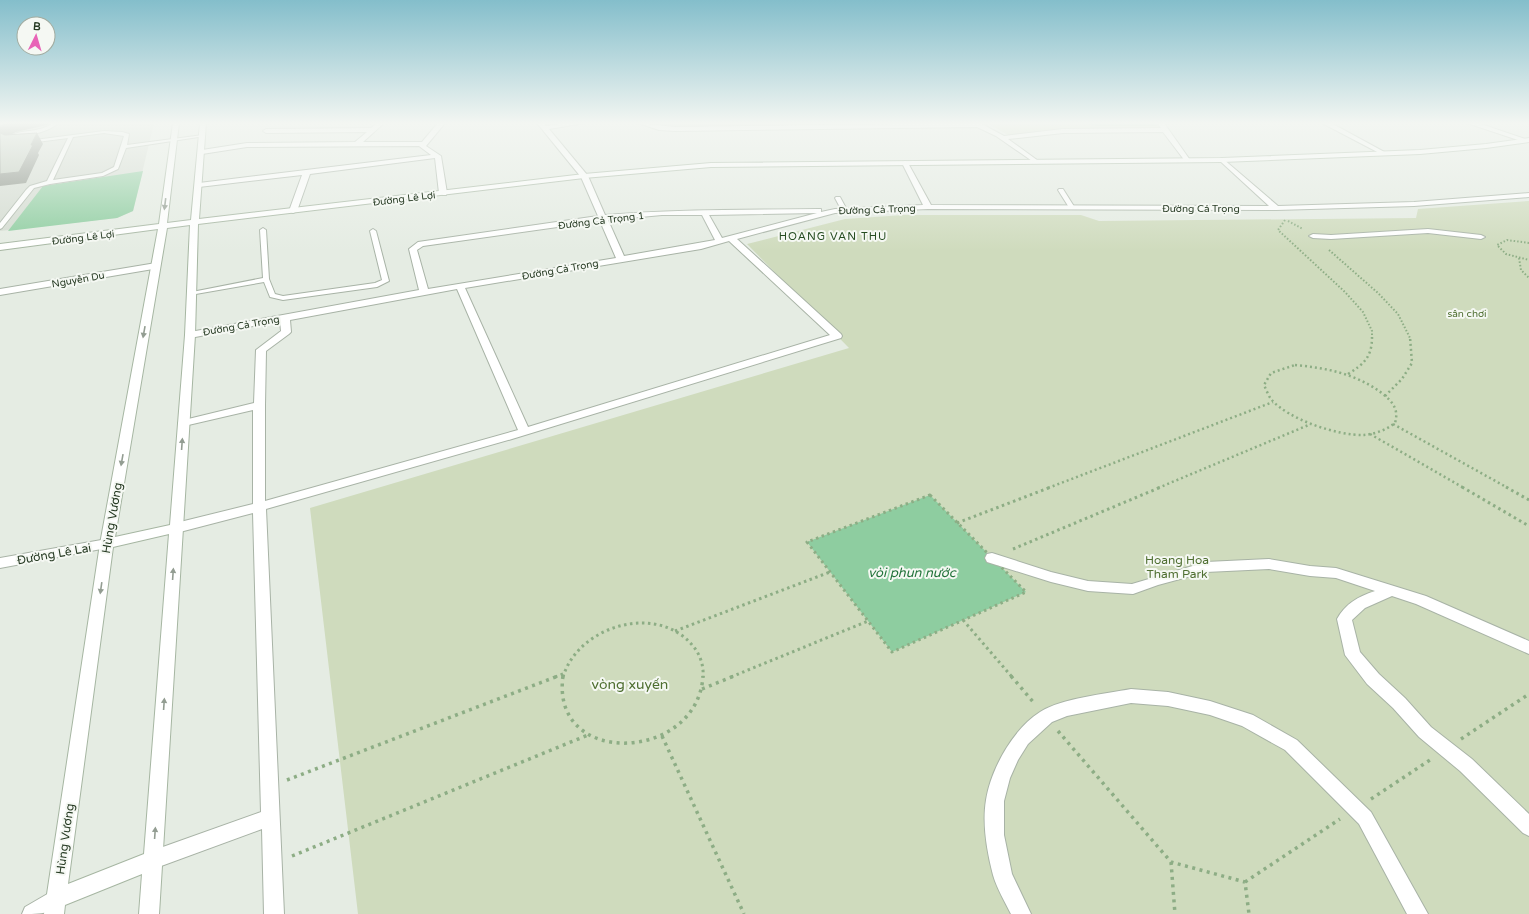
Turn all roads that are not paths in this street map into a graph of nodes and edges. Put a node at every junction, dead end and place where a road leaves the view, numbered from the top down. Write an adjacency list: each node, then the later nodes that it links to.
1 (57, 166): 13 (lane)
2 (118, 166): 13 (lane)
3 (170, 166): 27 (street, Hùng Vương, one-way to 27)
4 (201, 166): 14 (street)
5 (354, 166): 11 (street)
6 (439, 166): 16 (street)
7 (575, 166): 12 (street)
8 (703, 166): 12 (street, Đường Lê Lợi)
9 (906, 166): 19 (street)
10 (1228, 166): 21 (street)
11 (307, 171): 14 (street); 22 (street)
12 (584, 176): 16 (street, Đường Lê Lợi); 25 (street)
13 (49, 182): 28 (lane)
14 (199, 184): 26 (street)
15 (1060, 190): 20 (lane)
16 (443, 193): 22 (street, Đường Lê Lợi)
17 (1529, 195): 21 (street, Đường Cả Trọng)
18 (838, 198): 23 (lane)
19 (928, 208): 20 (street, Đường Cả Trọng); 23 (street, Đường Cả Trọng)
20 (1072, 208): 21 (street, Đường Cả Trọng)
21 (1276, 208)
22 (293, 211): 26 (street, Đường Lê Lợi)
23 (839, 211): 24 (street, Đường Cả Trọng 1); 33 (street, Đường Cả Trọng)
24 (704, 212): 25 (street, Đường Cả Trọng 1); 34 (street)
25 (602, 218): 36 (street); 41 (street, Đường Cả Trọng 1)
26 (195, 222): 27 (street, Đường Lê Lợi); 42 (street)
27 (162, 226): 35 (street, Đường Lê Lợi); 37 (street, Hùng Vương)
28 (0, 227)
29 (263, 230): 38 (lane)
30 (374, 231): 38 (lane)
31 (1313, 236): 32 (street)
32 (1481, 237)
33 (732, 239): 34 (street, Đường Cả Trọng); 47 (street, Đường Lê Lai)
34 (720, 242): 36 (street, Đường Cả Trọng)
35 (0, 248)
36 (621, 259): 39 (street, Đường Cả Trọng)
37 (156, 266): 40 (street, Nguyễn Du); 50 (street, Hùng Vương, one-way to 50)
38 (266, 279): 42 (lane)
39 (460, 286): 41 (street, Đường Cả Trọng); 47 (street)
40 (0, 292)
41 (424, 292): 43 (street, Đường Cả Trọng)
42 (192, 294): 44 (street)
43 (285, 317): 44 (street, Đường Cả Trọng); 45 (street)
44 (190, 335): 46 (street)
45 (259, 405): 46 (street); 48 (street)
46 (184, 423): 49 (street, one-way to 46)
47 (524, 431): 48 (street, Đường Lê Lai)
48 (259, 507): 49 (street, Đường Lê Lai); 55 (street)
49 (176, 528): 50 (street, Đường Lê Lai); 57 (street, one-way to 49)
50 (107, 544): 52 (street, Đường Lê Lai); 58 (street, Hùng Vương, one-way to 58)
51 (996, 557): 53 (street)
52 (0, 563)
53 (1393, 590): 54 (street); 56 (street)
54 (1529, 648)
55 (271, 817): 57 (street); 61 (street)
56 (1529, 827)
57 (154, 860): 58 (street); 60 (street)
58 (55, 907): 59 (street)
59 (32, 914)
60 (149, 914)
61 (274, 914)
62 (1021, 914): 63 (street)
63 (1418, 914)

